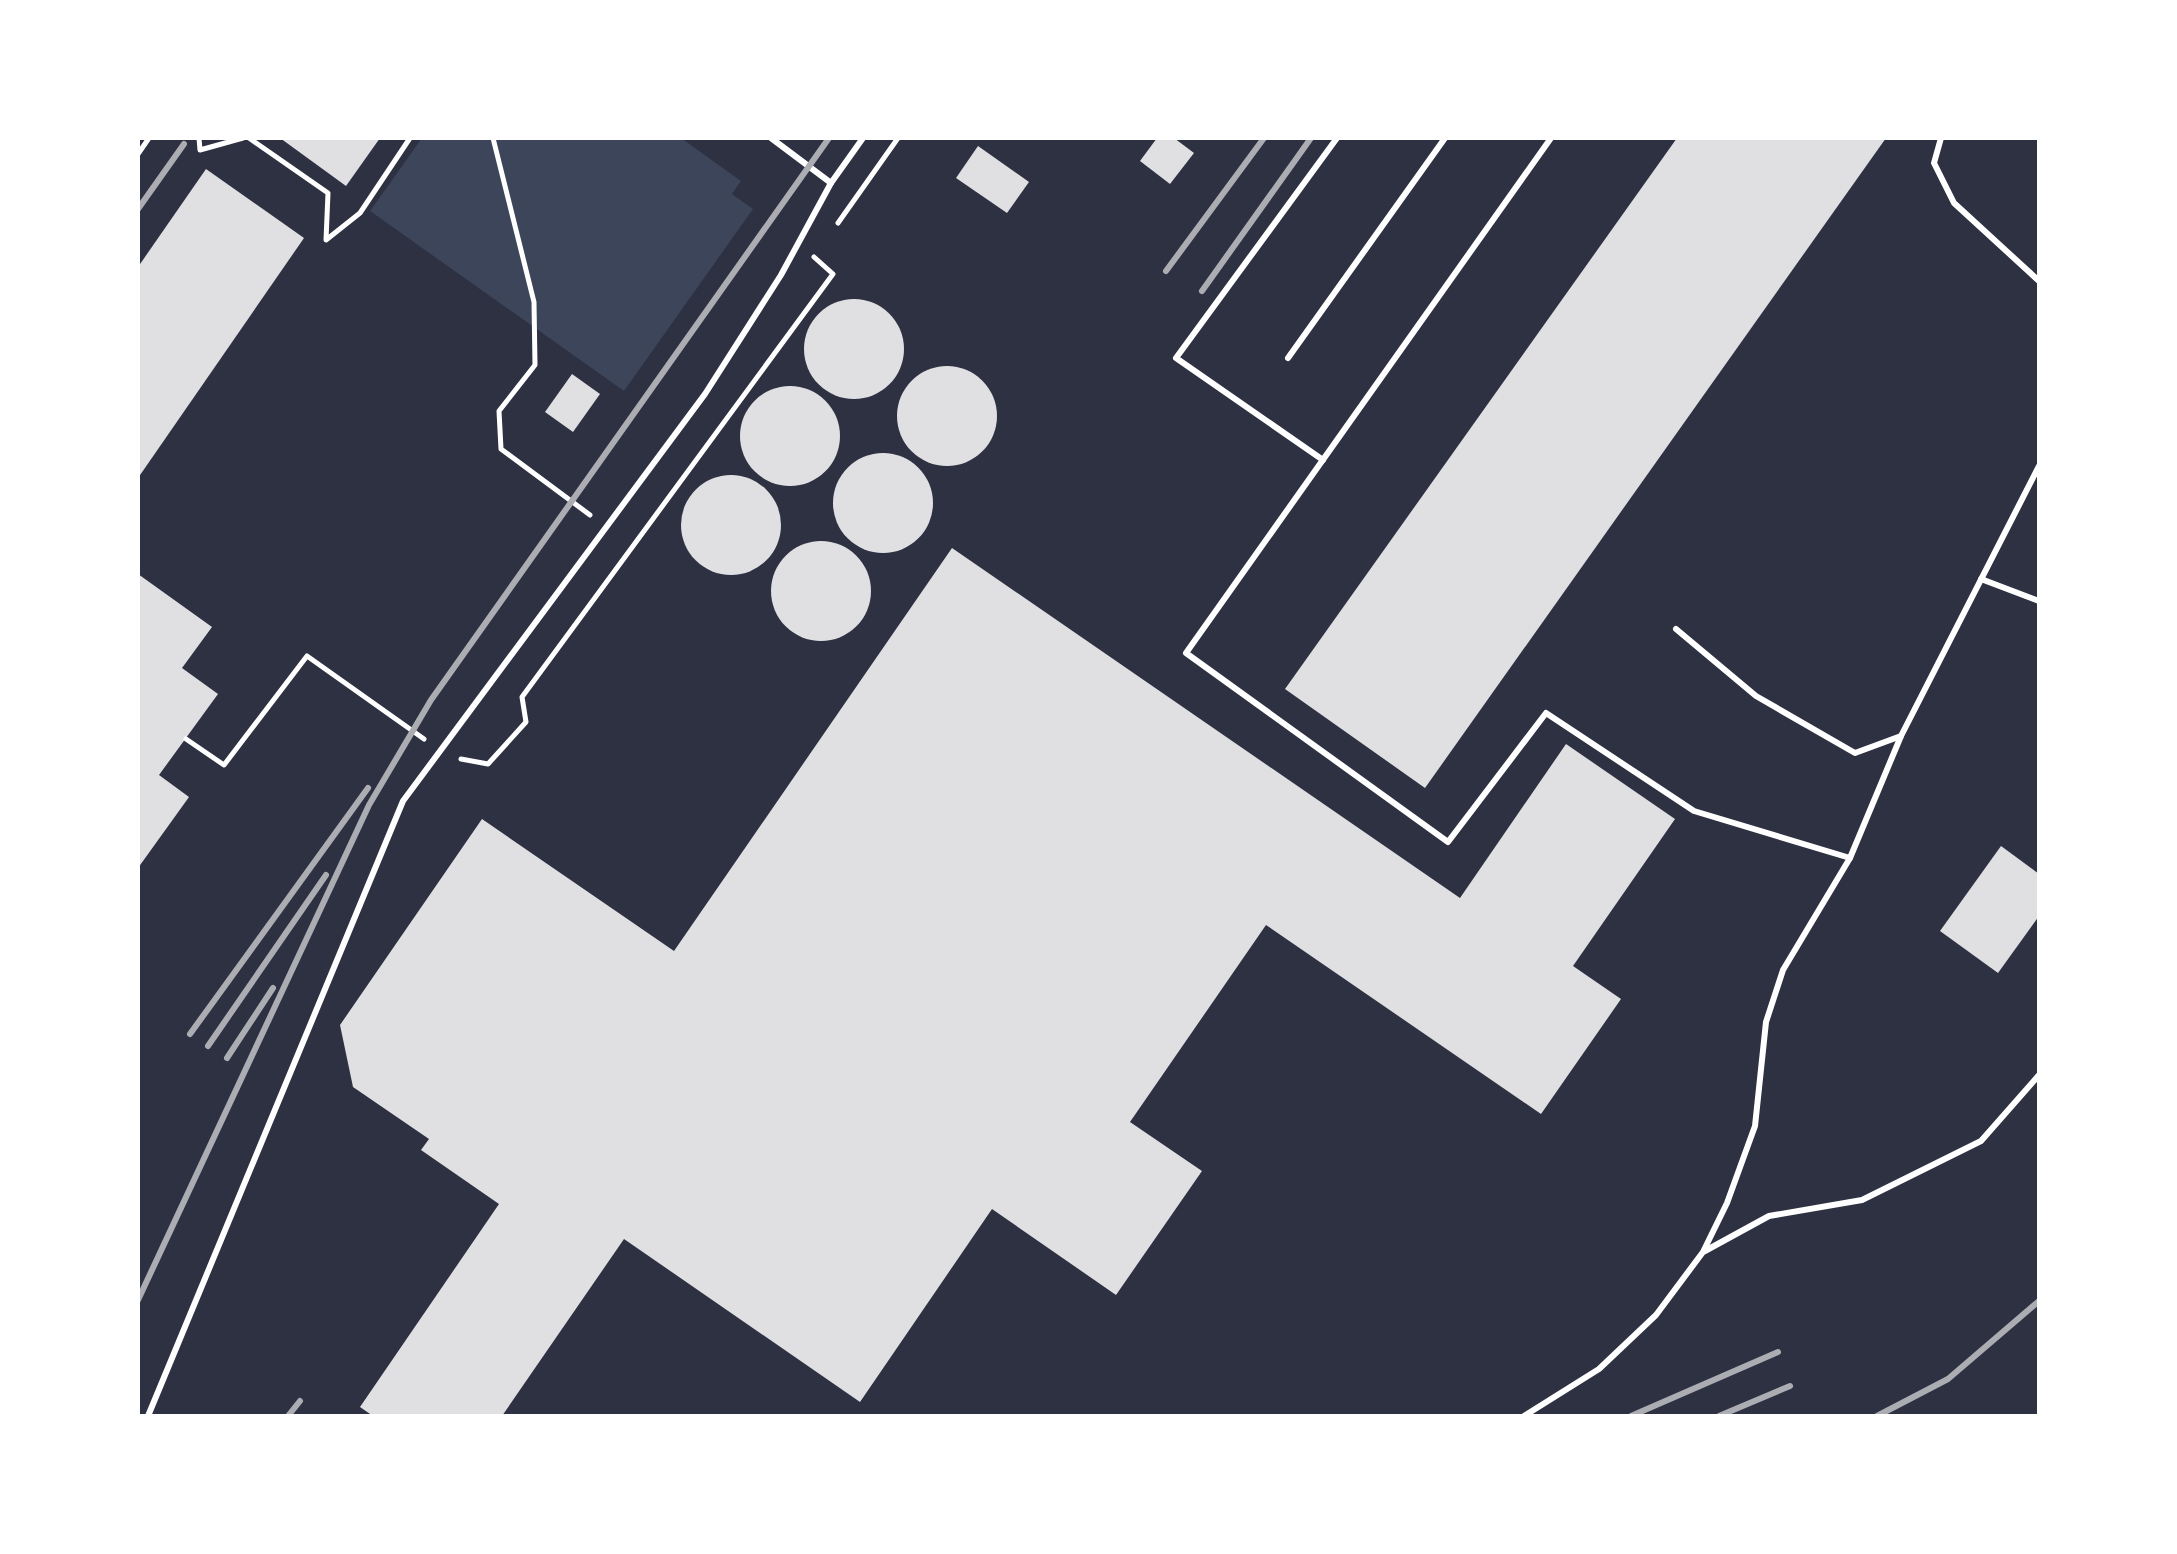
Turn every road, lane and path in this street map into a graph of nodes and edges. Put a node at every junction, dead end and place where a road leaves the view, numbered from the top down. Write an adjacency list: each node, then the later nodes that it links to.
1 (149, 138): 12 (path)
2 (199, 138): 3 (path)
3 (246, 138): 4 (path)
4 (410, 138)
5 (493, 138): 18 (path)
6 (771, 138): 13 (lane)
7 (863, 138): 13 (lane)
8 (1337, 138): 16 (lane)
9 (1445, 138): 15 (lane)
10 (1551, 138): 16 (lane)
11 (1941, 138): 14 (lane)
12 (138, 154)
13 (831, 183): 18 (lane)
14 (2039, 281)
15 (1288, 358)
16 (1323, 460): 24 (lane)
17 (2039, 466): 20 (lane)
18 (607, 528): 19 (path); 27 (lane)
19 (632, 547)
20 (1981, 579): 21 (lane); 23 (lane)
21 (2039, 600)
22 (1676, 629): 23 (lane)
23 (1901, 736): 24 (lane)
24 (1850, 858): 26 (lane)
25 (2039, 1075): 26 (lane)
26 (1703, 1252): 28 (lane)
27 (148, 1416)
28 (1524, 1416)

